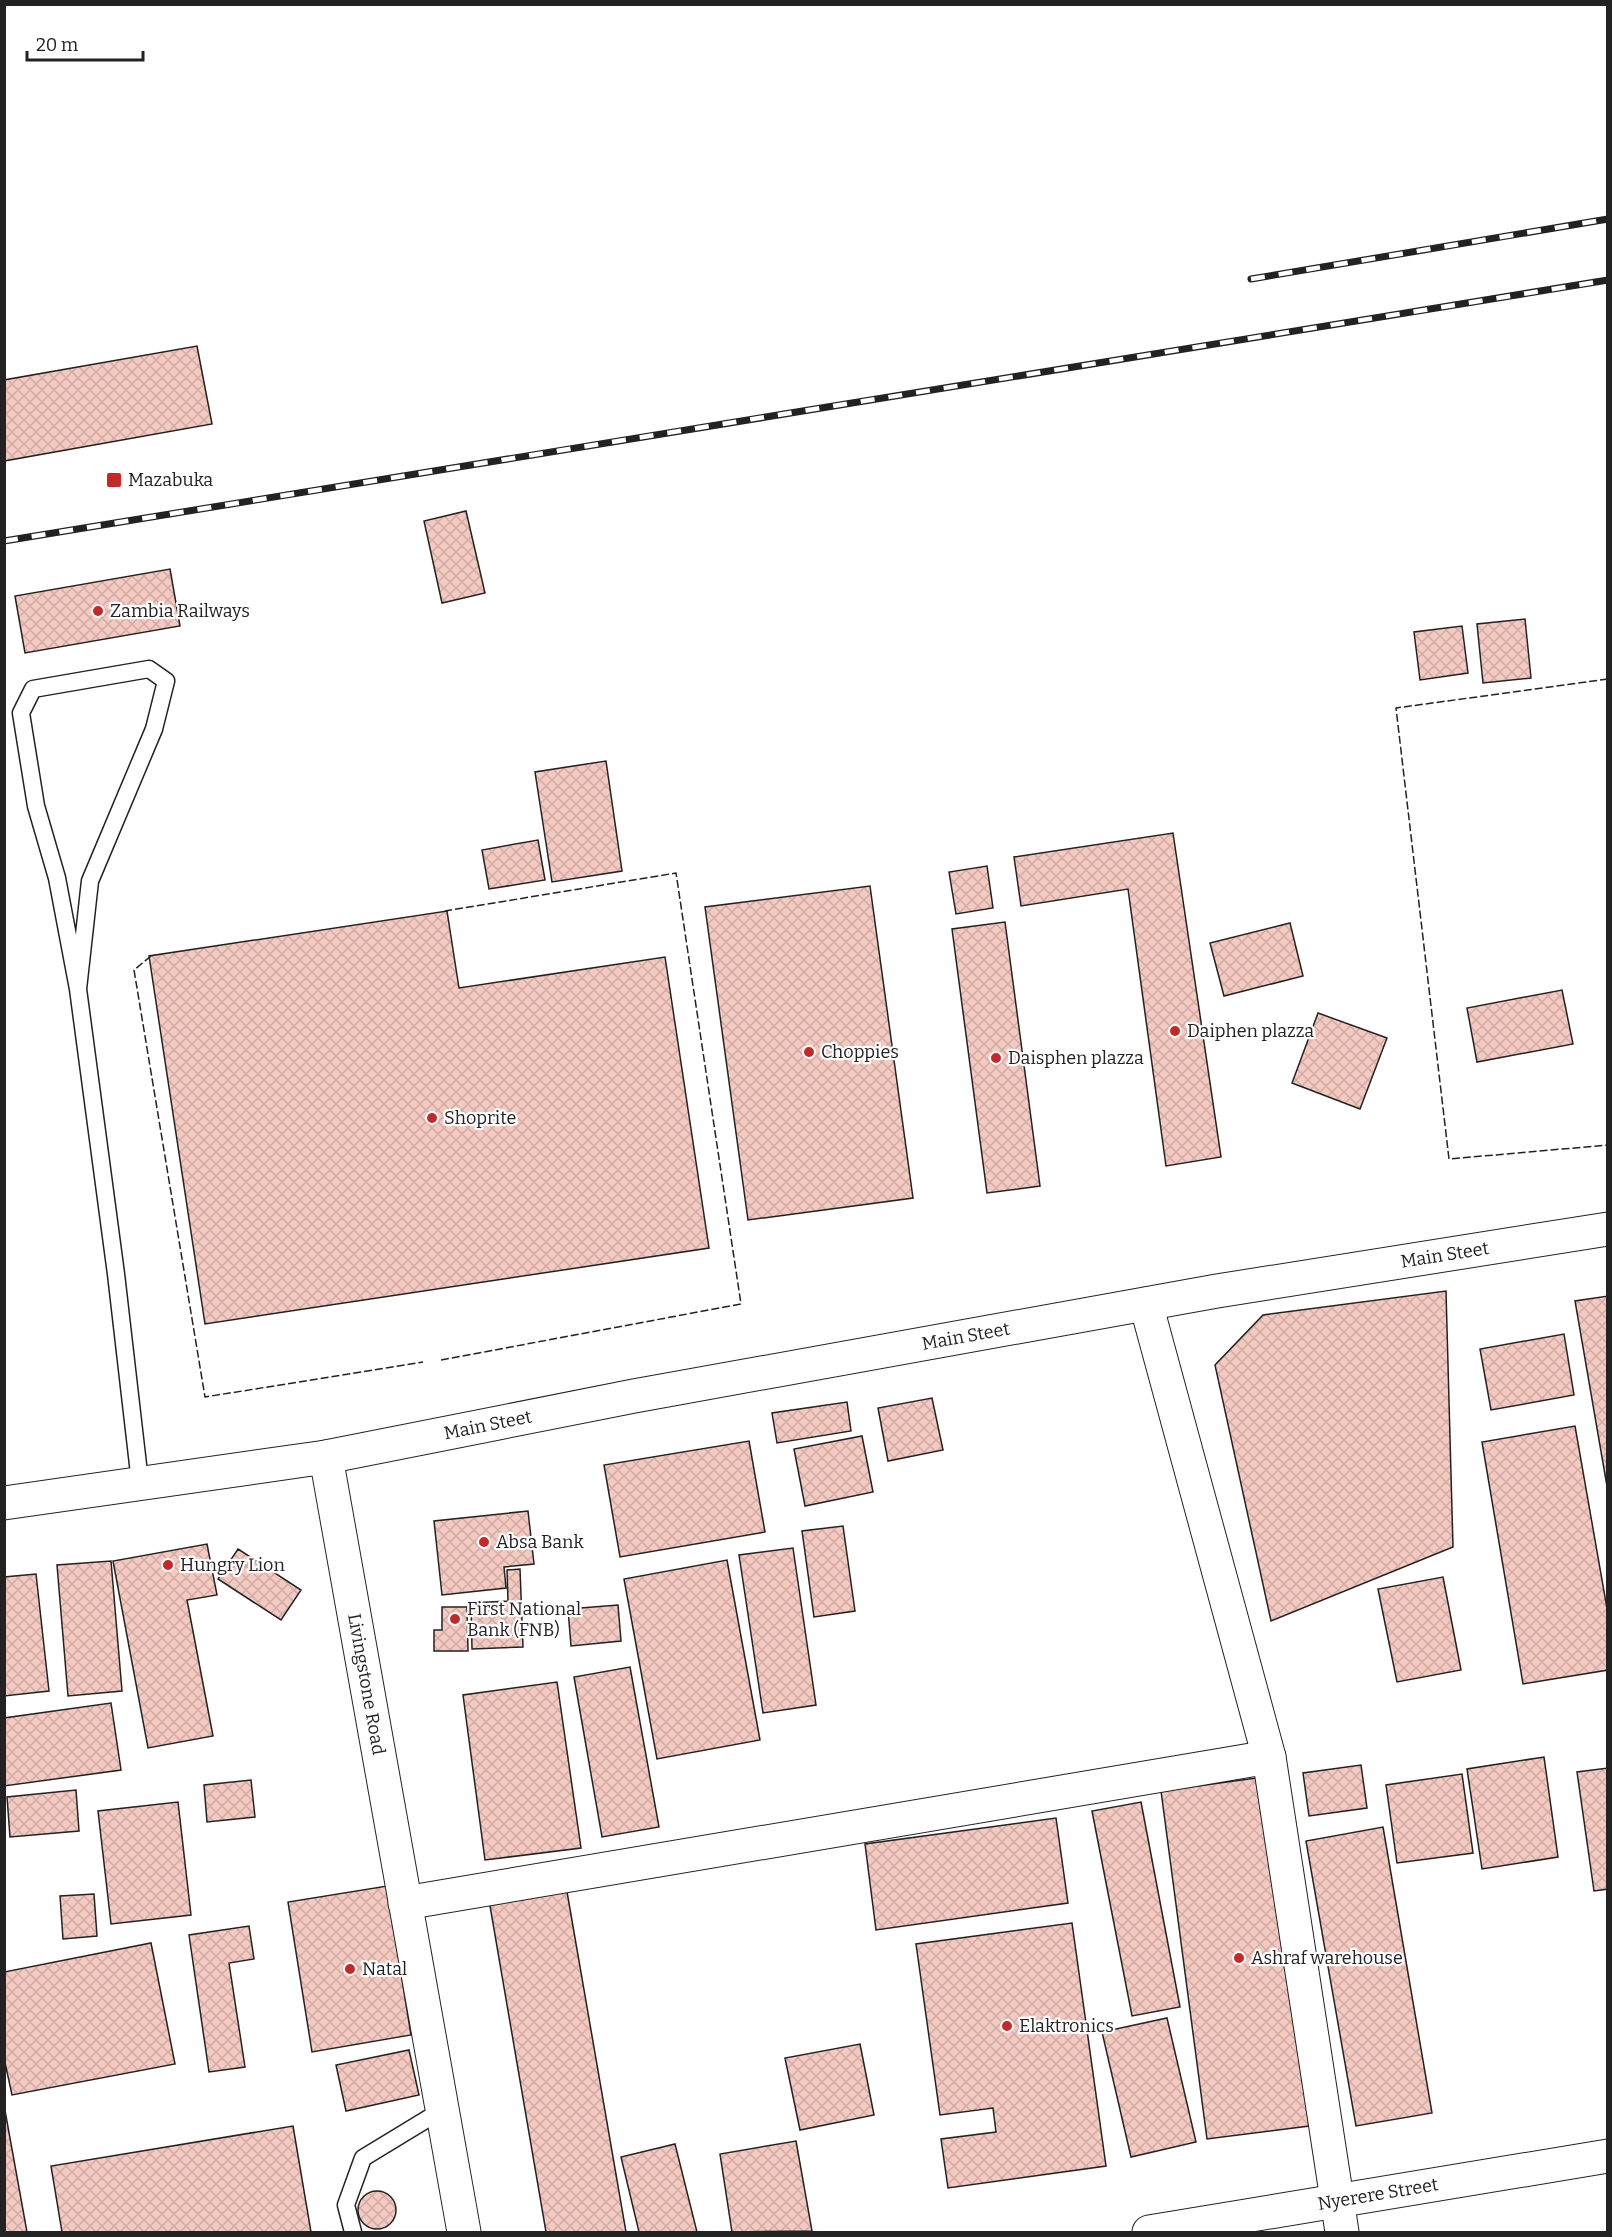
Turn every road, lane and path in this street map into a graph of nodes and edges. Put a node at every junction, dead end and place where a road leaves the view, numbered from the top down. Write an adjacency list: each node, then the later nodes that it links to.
1 (78, 989): 1 (lane); 5 (lane)
2 (1608, 1229): 3 (main road, Main Steet)
3 (1146, 1304): 4 (main road, Main Steet); 7 (main road)
4 (326, 1457): 5 (main road); 8 (main road, Livingstone Road)
5 (140, 1482): 6 (main road)
6 (4, 1503)
7 (1269, 1757): 8 (main road); 11 (main road)
8 (405, 1903): 9 (main road, Livingstone Road)
9 (442, 2110): 12 (lane); 13 (main road, Livingstone Road)
10 (1608, 2156): 11 (main road, Nyerere Street)
11 (1339, 2217): 14 (main road, Nyerere Street)
12 (353, 2232)
13 (464, 2232)
14 (1149, 2232)

